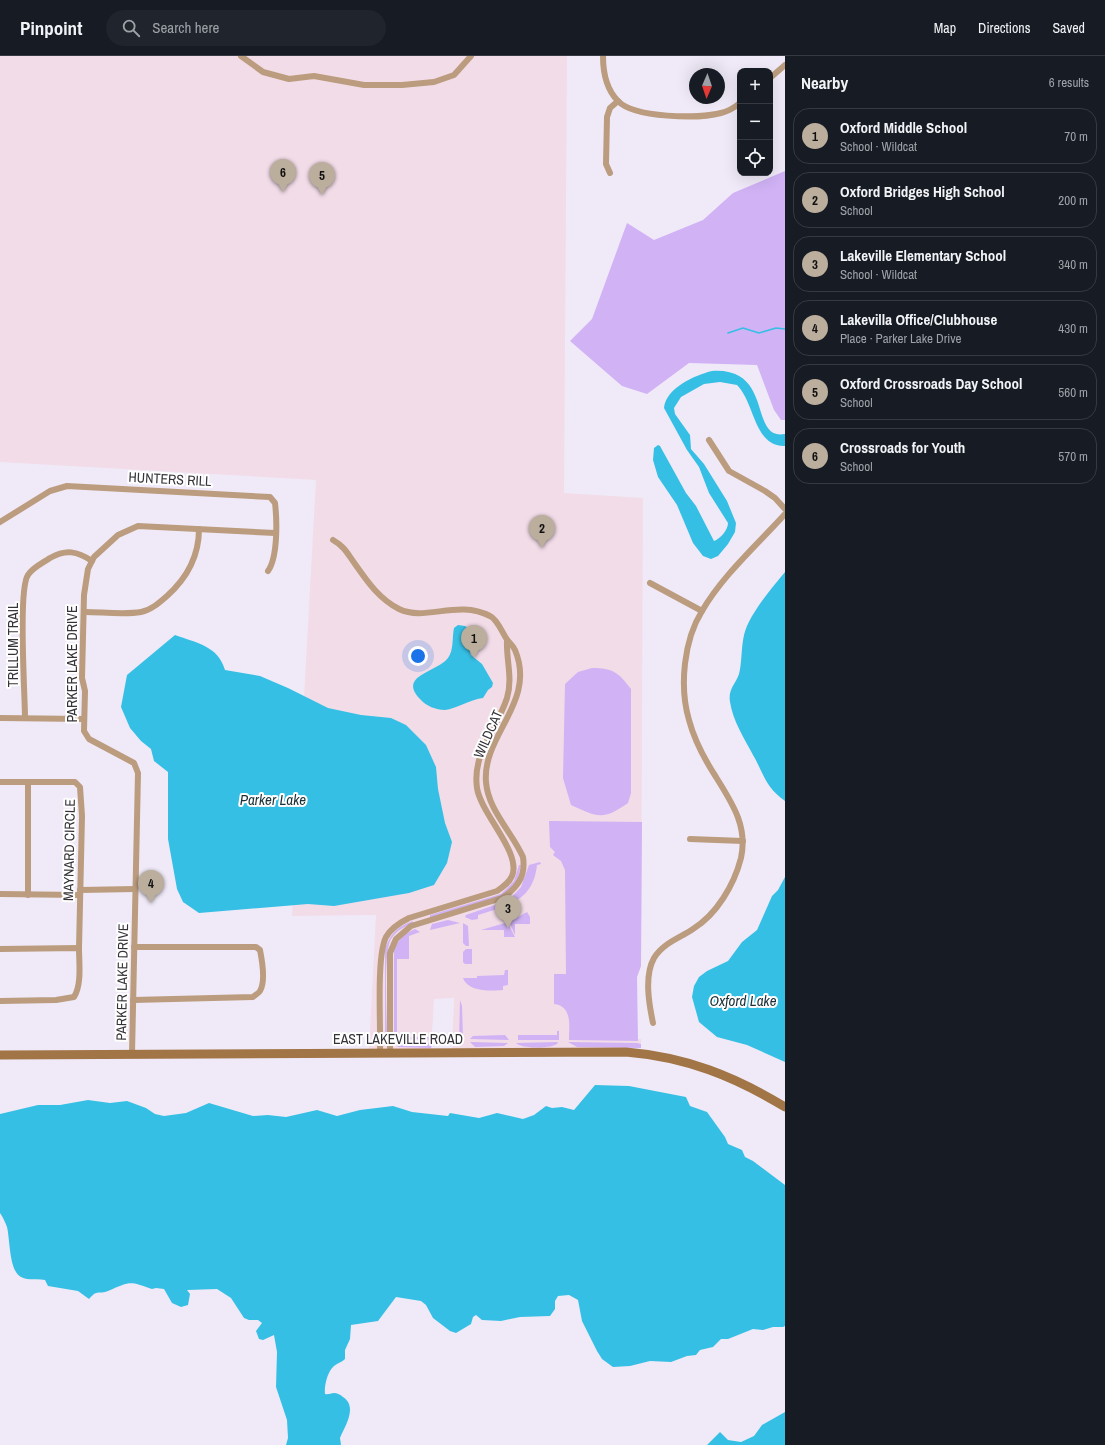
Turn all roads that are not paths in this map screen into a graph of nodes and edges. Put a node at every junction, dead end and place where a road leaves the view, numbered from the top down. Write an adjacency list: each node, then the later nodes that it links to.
1 (241, 56): 2 (street)
2 (471, 56)
3 (603, 56): 6 (street)
4 (785, 66): 5 (street)
5 (773, 76)
6 (618, 101): 7 (street); 8 (street)
7 (739, 104)
8 (610, 173)
9 (709, 440): 10 (street)
10 (785, 509)
11 (785, 514): 19 (street)
12 (0, 522): 14 (street, HUNTERS RILL)
13 (199, 529): 14 (street, PARKER LAKE DRIVE); 16 (street, PARKER LAKE DRIVE); 20 (street)
14 (275, 533): 17 (street, HUNTERS RILL)
15 (333, 540): 21 (street, WILDCAT)
16 (92, 561): 20 (street, PARKER LAKE DRIVE); 23 (street, TRILLUM TRAIL)
17 (268, 570)
18 (650, 582): 19 (street)
19 (702, 611): 28 (street)
20 (85, 612): 24 (street, PARKER LAKE DRIVE)
21 (508, 640): 29 (street, WILDCAT); 30 (street, WILDCAT)
22 (0, 718): 23 (street)
23 (25, 718): 24 (street)
24 (84, 719): 31 (street, PARKER LAKE DRIVE)
25 (0, 782): 26 (street, MAYNARD CIRCLE)
26 (28, 782): 32 (street, MAYNARD CIRCLE); 34 (street)
27 (690, 840): 28 (street)
28 (743, 841): 42 (street)
29 (522, 857): 30 (street); 36 (street, WILDCAT)
30 (513, 860): 35 (street)
31 (135, 888): 32 (street); 37 (street, PARKER LAKE DRIVE)
32 (80, 892): 34 (street); 38 (street, MAYNARD CIRCLE)
33 (0, 894): 34 (street)
34 (28, 895)
35 (418, 914): 36 (street); 43 (street)
36 (421, 922): 43 (street, WILDCAT)
37 (134, 947): 40 (street, PARKER LAKE DRIVE); 40 (street)
38 (79, 948): 39 (street); 41 (street, MAYNARD CIRCLE)
39 (0, 949)
40 (133, 1000): 44 (street, PARKER LAKE DRIVE)
41 (0, 1001)
42 (653, 1023)
43 (385, 1053): 44 (main road, EAST LAKEVILLE ROAD); 46 (main road, EAST LAKEVILLE ROAD)
44 (132, 1054): 45 (main road, EAST LAKEVILLE ROAD)
45 (0, 1055)
46 (785, 1107)

